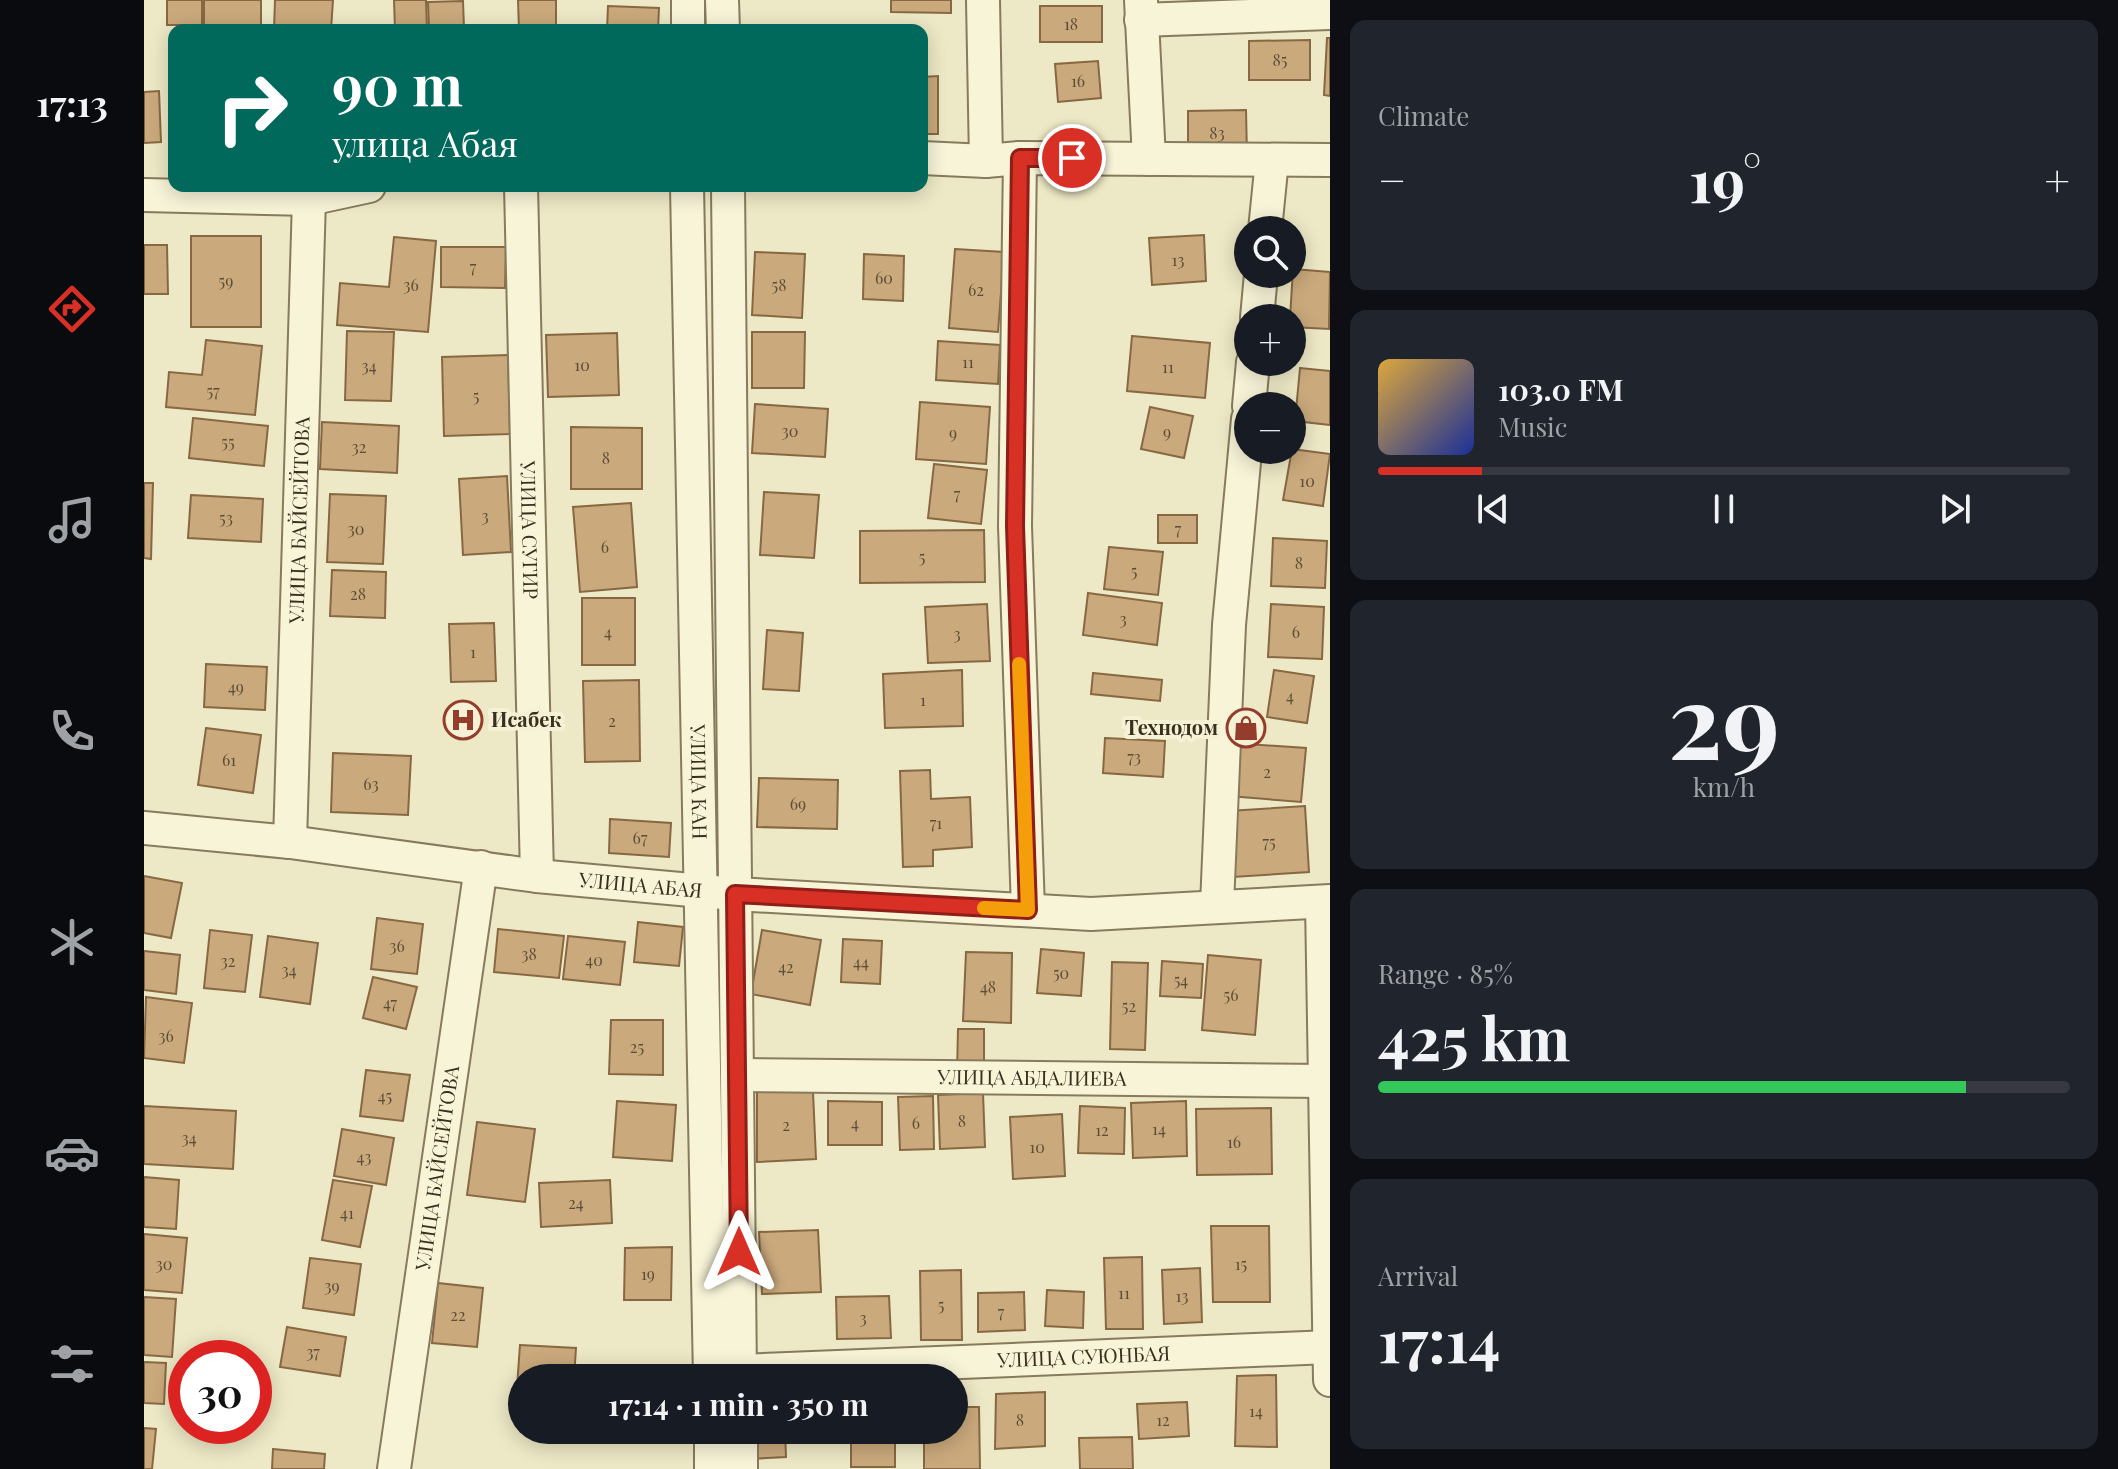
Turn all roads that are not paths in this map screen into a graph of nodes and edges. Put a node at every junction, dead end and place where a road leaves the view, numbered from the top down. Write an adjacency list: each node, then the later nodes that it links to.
1 (688, 0): 6 (street)
2 (722, 0): 7 (street)
3 (983, 0): 13 (street)
4 (1141, 10): 5 (street); 10 (street)
5 (1330, 13)
6 (688, 24)
7 (723, 24)
8 (928, 158): 13 (street)
9 (1020, 158): 10 (street); 13 (street); 30 (street)
10 (1149, 159): 11 (street)
11 (1272, 160): 12 (street); 20 (street)
12 (1330, 160)
13 (986, 161)
14 (341, 192): 19 (street)
15 (521, 192): 25 (street, УЛИЦА СУГИР)
16 (687, 192): 26 (street, УЛИЦА КАН)
17 (728, 192): 27 (street, УЛИЦА КАН)
18 (144, 195): 19 (street)
19 (309, 199): 23 (street, УЛИЦА БАЙСЕЙТОВА)
20 (1266, 216)
21 (1244, 464): 29 (street)
22 (144, 828): 23 (street, УЛИЦА АБАЯ)
23 (290, 842): 24 (street, УЛИЦА АБАЯ)
24 (481, 867): 25 (street, УЛИЦА АБАЯ); 40 (street, УЛИЦА БАЙСЕЙТОВА)
25 (537, 876): 26 (street, УЛИЦА АБАЯ)
26 (702, 892): 27 (street, УЛИЦА АБАЯ); 34 (street, УЛИЦА КАН)
27 (735, 894): 30 (street, УЛИЦА АБАЯ); 31 (street, УЛИЦА КАН)
28 (1326, 901): 29 (street, УЛИЦА АБАЯ); 32 (street)
29 (1217, 905): 30 (street, УЛИЦА АБАЯ)
30 (1028, 910)
31 (738, 1075): 32 (street, УЛИЦА АБДАЛИЕВА); 35 (street, УЛИЦА КАН)
32 (1326, 1081): 33 (street)
33 (1330, 1347): 36 (street, УЛИЦА СУЮНБАЯ); 37 (street)
34 (729, 1364)
35 (730, 1364)
36 (968, 1364)
37 (1330, 1380)
38 (711, 1444): 41 (street)
39 (741, 1444): 42 (street)
40 (394, 1469)
41 (711, 1469)
42 (741, 1469)

